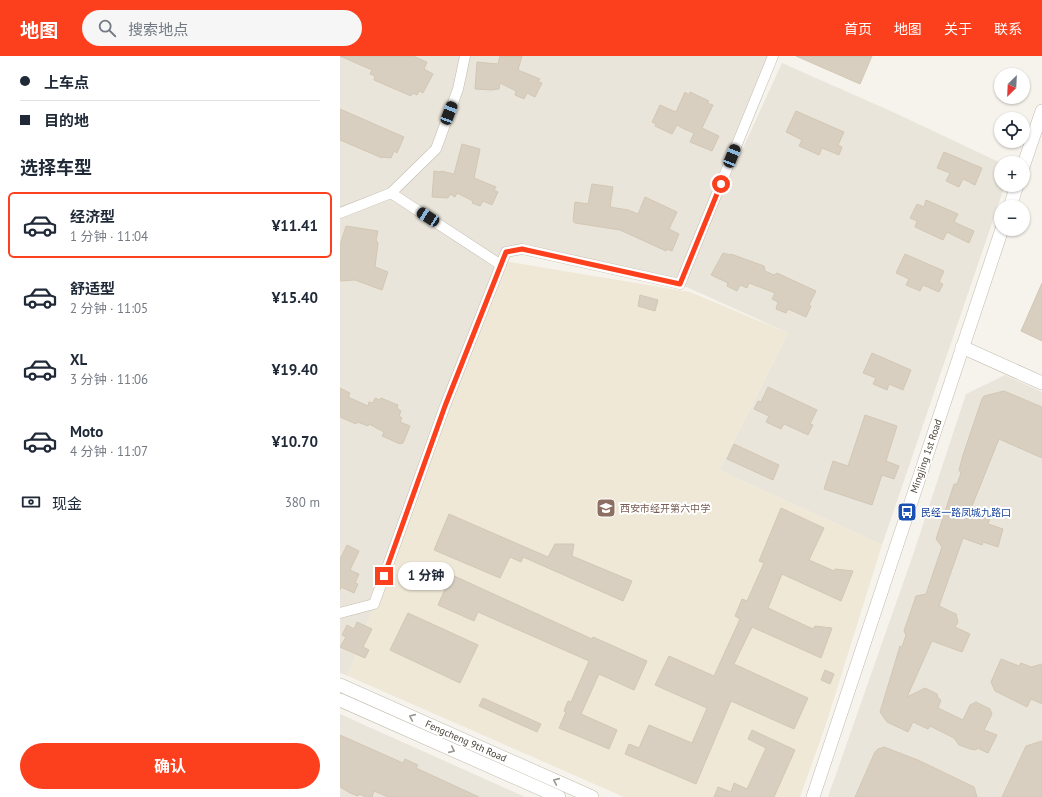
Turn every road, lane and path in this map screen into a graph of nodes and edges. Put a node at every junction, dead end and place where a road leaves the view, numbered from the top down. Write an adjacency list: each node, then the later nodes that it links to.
1 (465, 56): 5 (street)
2 (773, 56): 8 (street)
3 (1042, 111): 4 (street)
4 (1027, 156)
5 (391, 193): 6 (street); 8 (street)
6 (340, 213)
7 (1000, 236): 9 (street, Mingjing 1st Road)
8 (501, 265): 11 (street)
9 (962, 347): 10 (street); 16 (street, Mingjing 1st Road)
10 (1042, 383)
11 (340, 613)
12 (340, 685): 15 (street, Fengcheng 9th Road, one-way to 12)
13 (340, 700): 14 (street, Fengcheng 9th Road, one-way to 14)
14 (559, 797)
15 (592, 797)
16 (813, 797)

